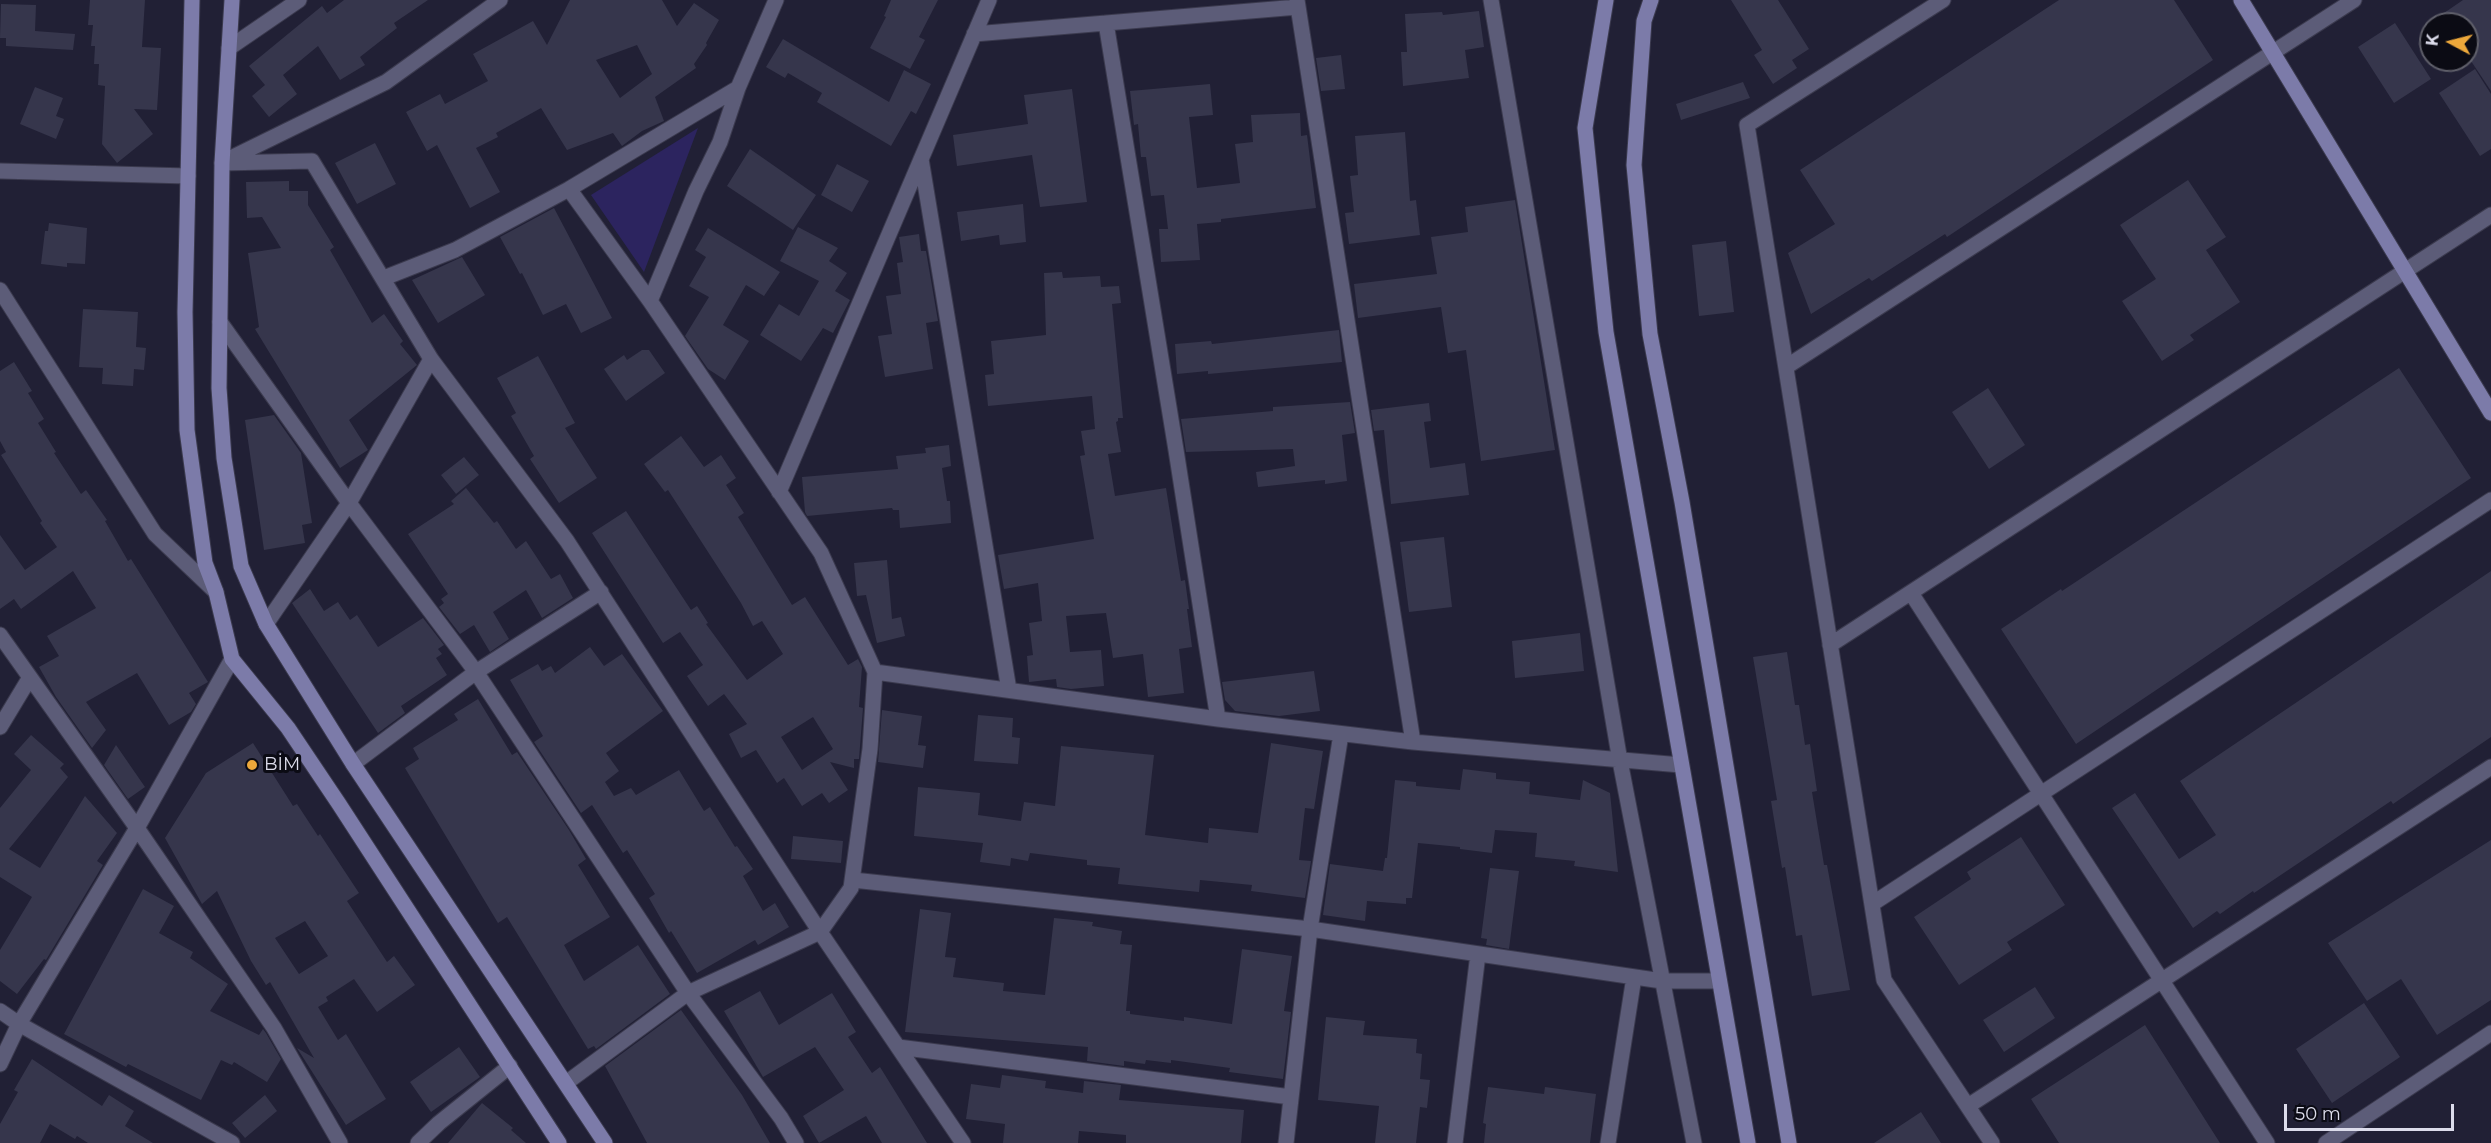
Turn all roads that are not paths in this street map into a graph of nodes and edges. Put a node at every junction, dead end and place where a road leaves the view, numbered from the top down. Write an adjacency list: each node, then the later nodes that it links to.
1 (192, 0): 22 (main road)
2 (232, 0): 16 (main road)
3 (299, 0): 16 (street)
4 (500, 0): 20 (street)
5 (776, 0): 18 (street)
6 (988, 0): 15 (street)
7 (1491, 0): 51 (street)
8 (1606, 0): 53 (main road)
9 (1651, 0): 88 (main road)
10 (1943, 0): 31 (street)
11 (2241, 0): 17 (main road)
12 (2354, 0): 17 (street)
13 (1297, 4): 14 (street); 50 (street)
14 (1106, 23): 15 (street); 47 (street)
15 (974, 34): 19 (street)
16 (228, 48): 20 (main road)
17 (2273, 53): 25 (main road); 31 (street)
18 (738, 88): 23 (street); 28 (street)
19 (921, 159): 33 (street); 46 (street)
20 (222, 162): 26 (street); 29 (main road)
21 (0, 171): 22 (street)
22 (188, 176): 36 (main road)
23 (569, 189): 26 (street); 28 (street)
24 (2491, 214): 25 (street)
25 (2404, 273): 32 (main road); 38 (street)
26 (384, 278): 30 (street)
27 (0, 290): 36 (street)
28 (650, 301): 33 (street)
29 (220, 322): 35 (street); 39 (main road)
30 (431, 359): 35 (street); 37 (street)
31 (1786, 367): 41 (street)
32 (2491, 413)
33 (779, 492): 44 (street)
34 (2491, 500): 55 (street)
35 (350, 502): 39 (street); 43 (street)
36 (216, 591): 42 (main road)
37 (601, 592): 43 (street); 60 (street)
38 (1911, 593): 41 (street); 55 (street)
39 (266, 624): 52 (main road)
40 (0, 635): 45 (street)
41 (1830, 645): 58 (street)
42 (232, 658): 56 (street); 72 (main road)
43 (476, 672): 52 (street); 66 (street)
44 (875, 672): 46 (street); 57 (street)
45 (29, 678): 48 (street); 56 (street)
46 (1009, 690): 47 (street)
47 (1218, 719): 49 (street)
48 (0, 727)
49 (1341, 734): 50 (street); 59 (street)
50 (1413, 742): 51 (street)
51 (1620, 761): 53 (street); 64 (street)
52 (353, 764): 73 (main road)
53 (1681, 765): 65 (main road)
54 (2491, 767): 63 (street)
55 (2040, 793): 58 (street); 63 (street)
56 (137, 828): 68 (street); 77 (street)
57 (853, 880): 59 (street); 60 (street)
58 (1872, 904): 75 (street)
59 (1310, 929): 61 (street); 74 (street)
60 (820, 932): 66 (street); 70 (street)
61 (1478, 954): 62 (street); 84 (street)
62 (1634, 977): 64 (street); 85 (street)
63 (2162, 980): 75 (street); 90 (street)
64 (1662, 981): 65 (street); 86 (street)
65 (1719, 981): 87 (main road)
66 (688, 993): 73 (street); 81 (street)
67 (0, 1011): 68 (street)
68 (19, 1024): 71 (street); 76 (street)
69 (2491, 1034): 91 (street)
70 (898, 1047): 74 (street); 82 (street)
71 (0, 1064)
72 (510, 1066): 78 (street); 79 (main road)
73 (566, 1083): 80 (main road)
74 (1292, 1097): 83 (street)
75 (1968, 1106): 89 (street)
76 (232, 1143)
77 (340, 1143)
78 (418, 1143)
79 (559, 1143)
80 (605, 1143)
81 (796, 1143)
82 (963, 1143)
83 (1287, 1143)
84 (1455, 1143)
85 (1608, 1143)
86 (1694, 1143)
87 (1748, 1143)
88 (1789, 1143)
89 (1992, 1143)
90 (2267, 1143)
91 (2326, 1143)

